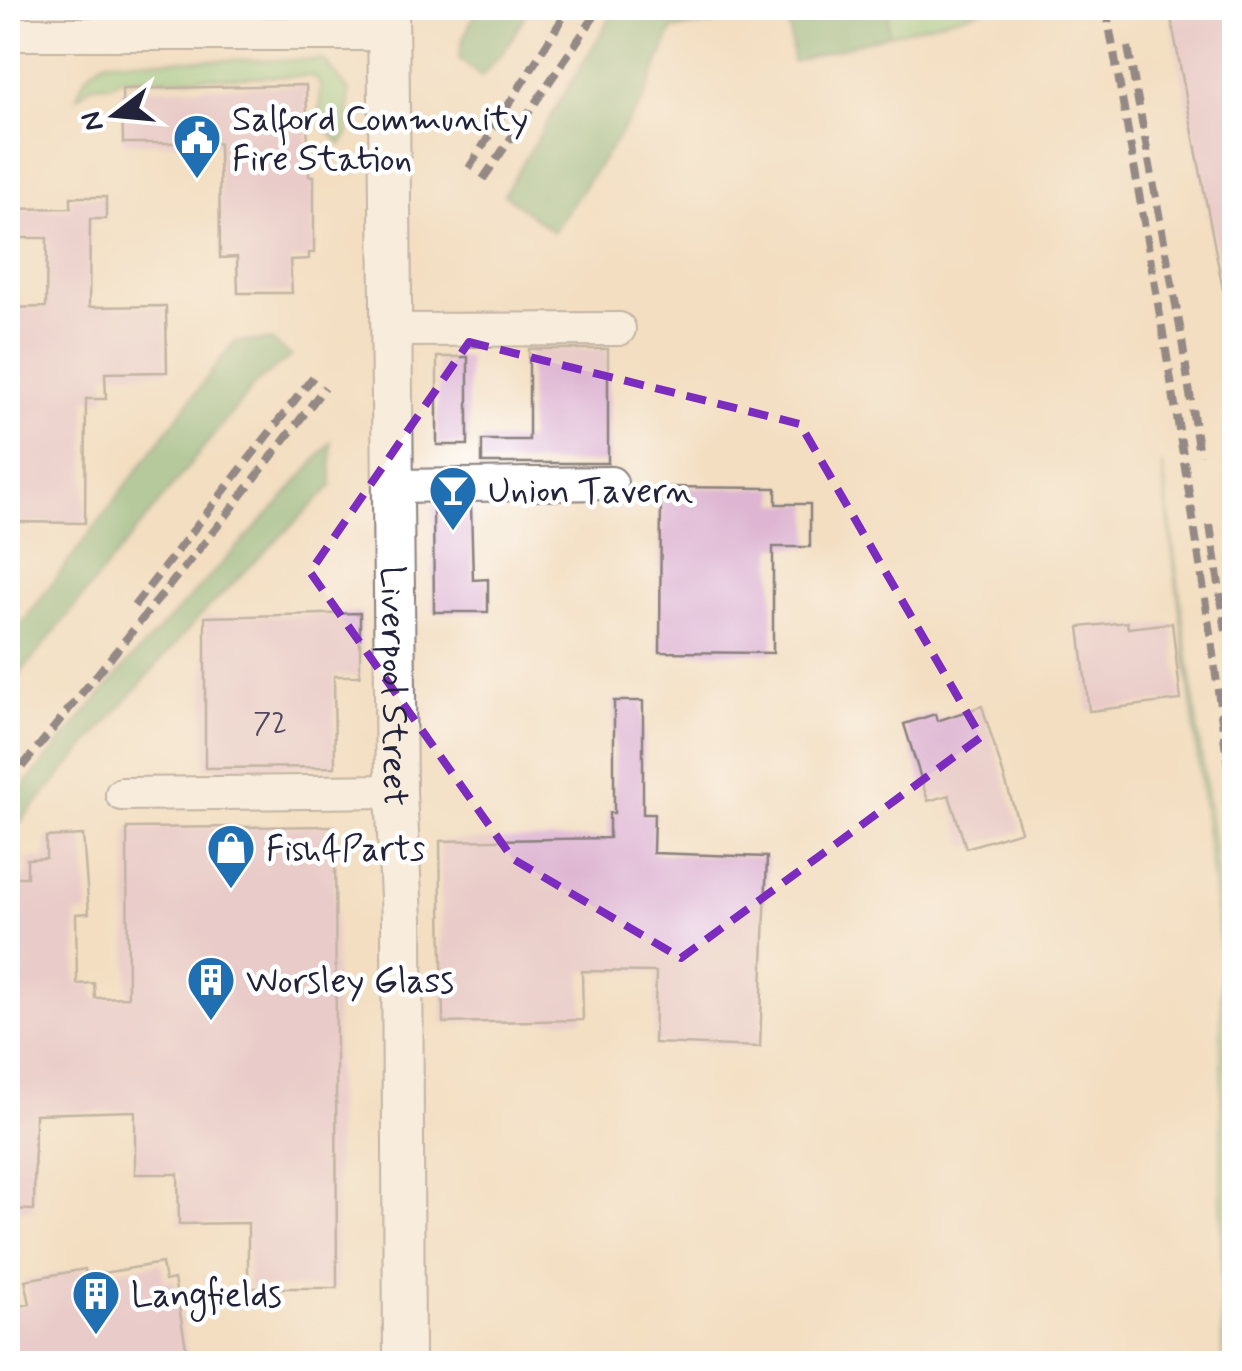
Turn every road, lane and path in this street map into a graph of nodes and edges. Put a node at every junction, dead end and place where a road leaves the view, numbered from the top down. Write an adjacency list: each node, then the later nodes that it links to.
1 (388, 21): 2 (street); 4 (street, Liverpool Street)
2 (8, 34)
3 (619, 328): 4 (street)
4 (390, 330): 6 (street, Liverpool Street)
5 (612, 483): 6 (street)
6 (393, 486): 7 (street, Liverpool Street)
7 (396, 791): 8 (street); 9 (street, Liverpool Street)
8 (122, 794)
9 (404, 1364)

